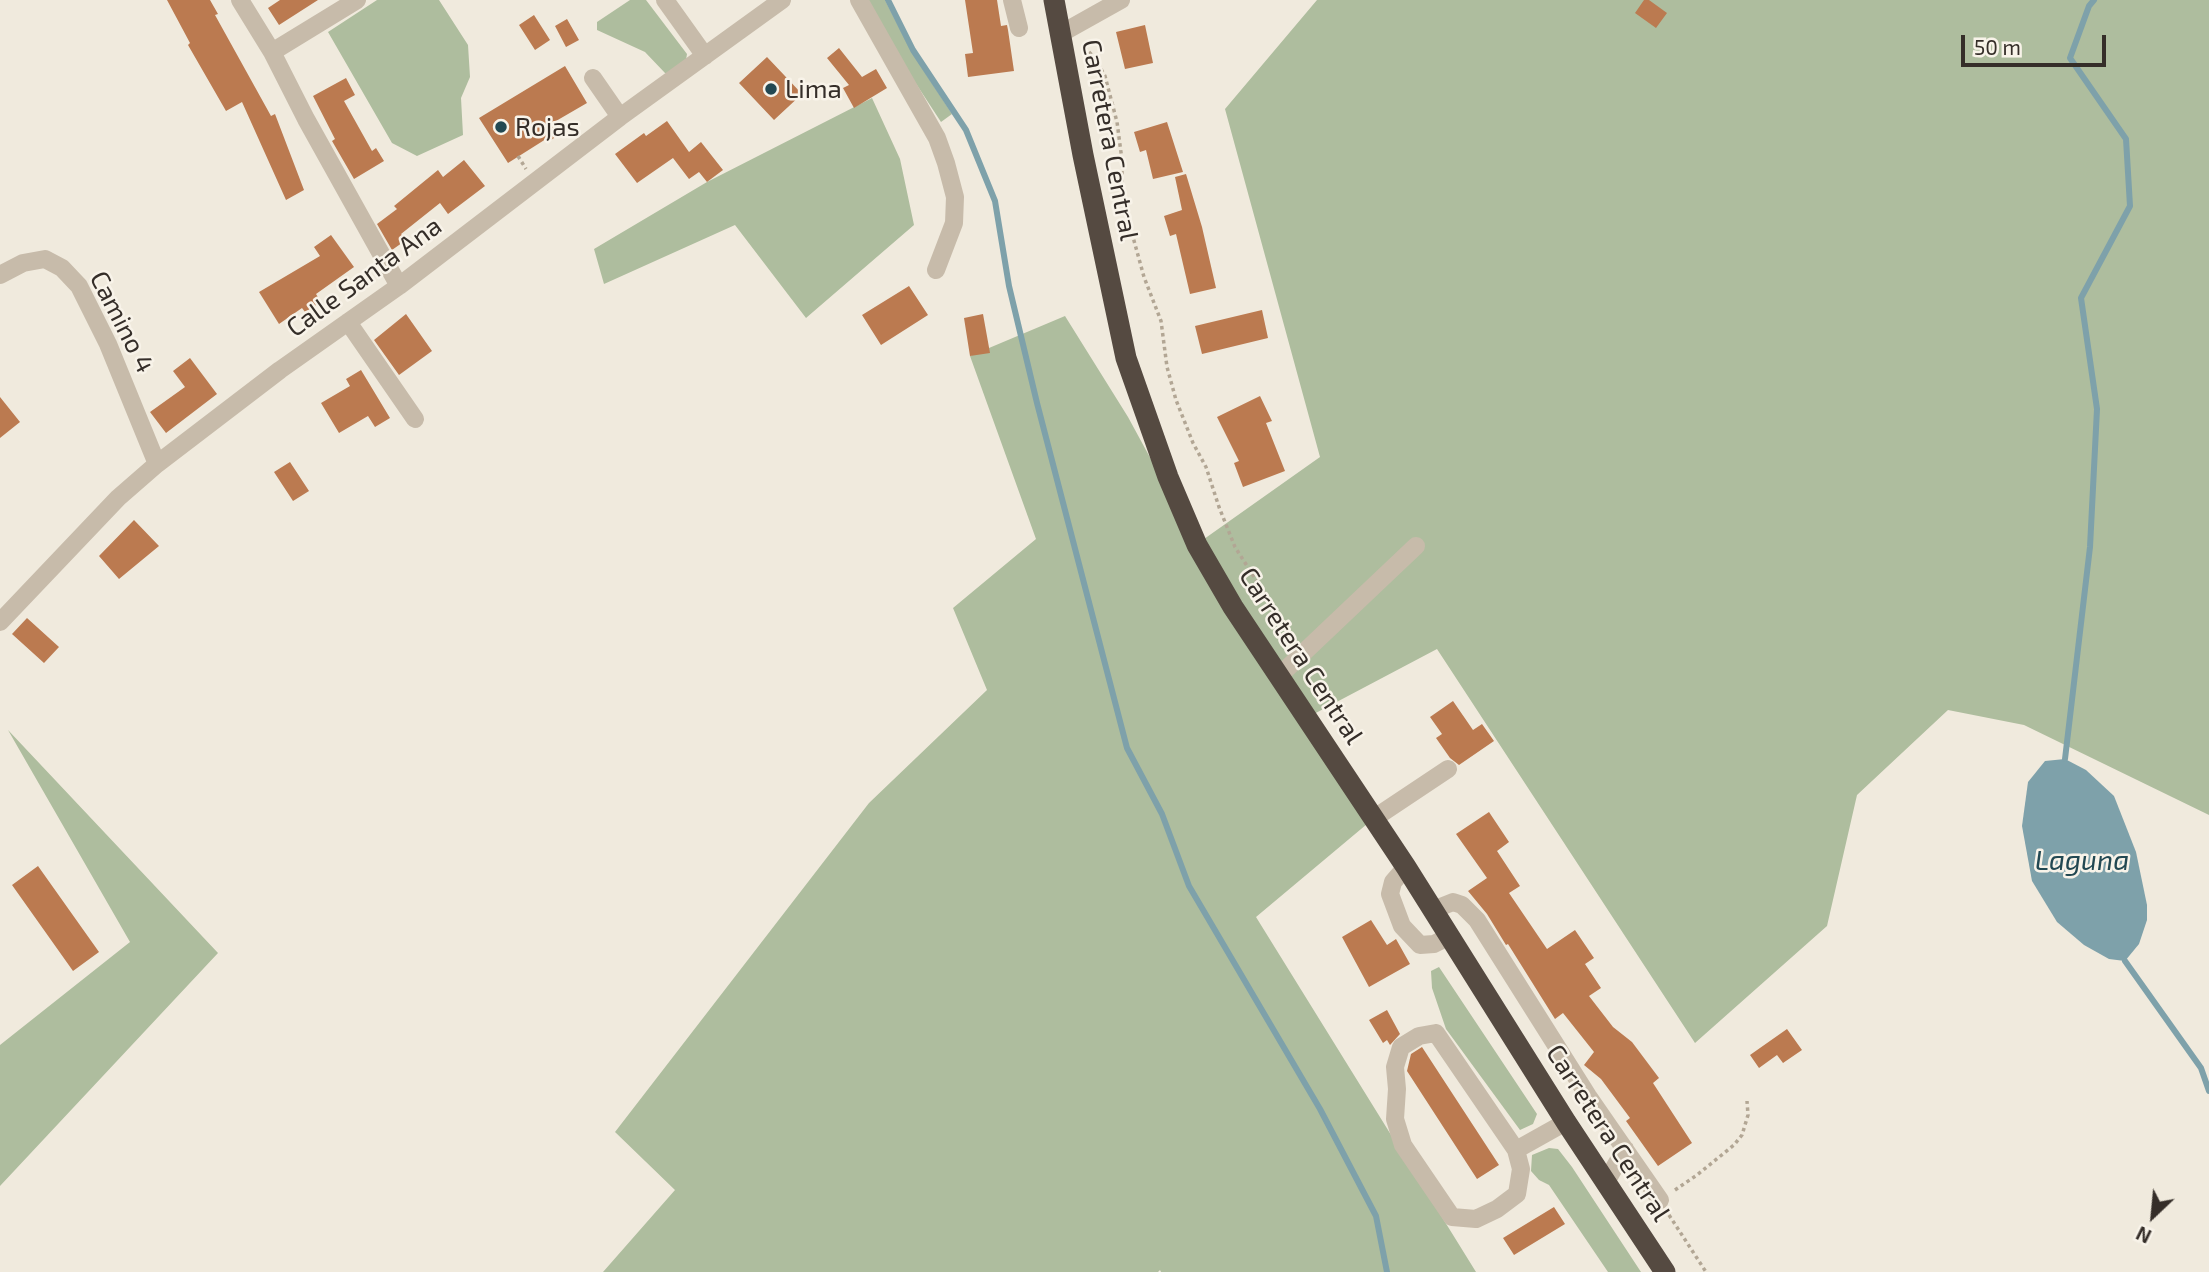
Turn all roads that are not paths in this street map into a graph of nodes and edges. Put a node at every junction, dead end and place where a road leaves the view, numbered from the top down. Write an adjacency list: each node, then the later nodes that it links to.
1 (240, 0): 11 (street)
2 (357, 0): 11 (street)
3 (665, 0): 12 (street)
4 (782, 0): 12 (street, Calle Santa Ana)
5 (859, 0): 15 (street)
6 (1012, 0): 9 (street)
7 (1054, 0): 10 (highway, Carretera Central)
8 (1121, 0): 10 (street)
9 (1019, 28)
10 (1062, 33): 23 (highway, Carretera Central)
11 (272, 52): 17 (street)
12 (705, 56): 14 (street, Calle Santa Ana)
13 (593, 78): 14 (street)
14 (620, 117): 17 (street, Calle Santa Ana)
15 (936, 270)
16 (0, 275): 20 (street, Camino 4)
17 (399, 286): 18 (street, Calle Santa Ana)
18 (348, 322): 19 (street); 20 (street, Calle Santa Ana)
19 (415, 419)
20 (157, 464): 22 (street, Calle Santa Ana)
21 (1416, 546): 23 (street)
22 (0, 622)
23 (1280, 675): 25 (highway, Carretera Central)
24 (1448, 769): 25 (street)
25 (1373, 819): 26 (highway, Carretera Central)
26 (1406, 867): 27 (highway, Carretera Central); 28 (street)
27 (1433, 910): 28 (highway, Carretera Central); 30 (street)
28 (1450, 936): 29 (highway, Carretera Central)
29 (1566, 1122): 31 (street); 32 (highway, Carretera Central)
30 (1625, 1149): 32 (street); 33 (street)
31 (1516, 1150): 31 (street)
32 (1606, 1182): 34 (highway, Carretera Central)
33 (1660, 1200)
34 (1665, 1272)

